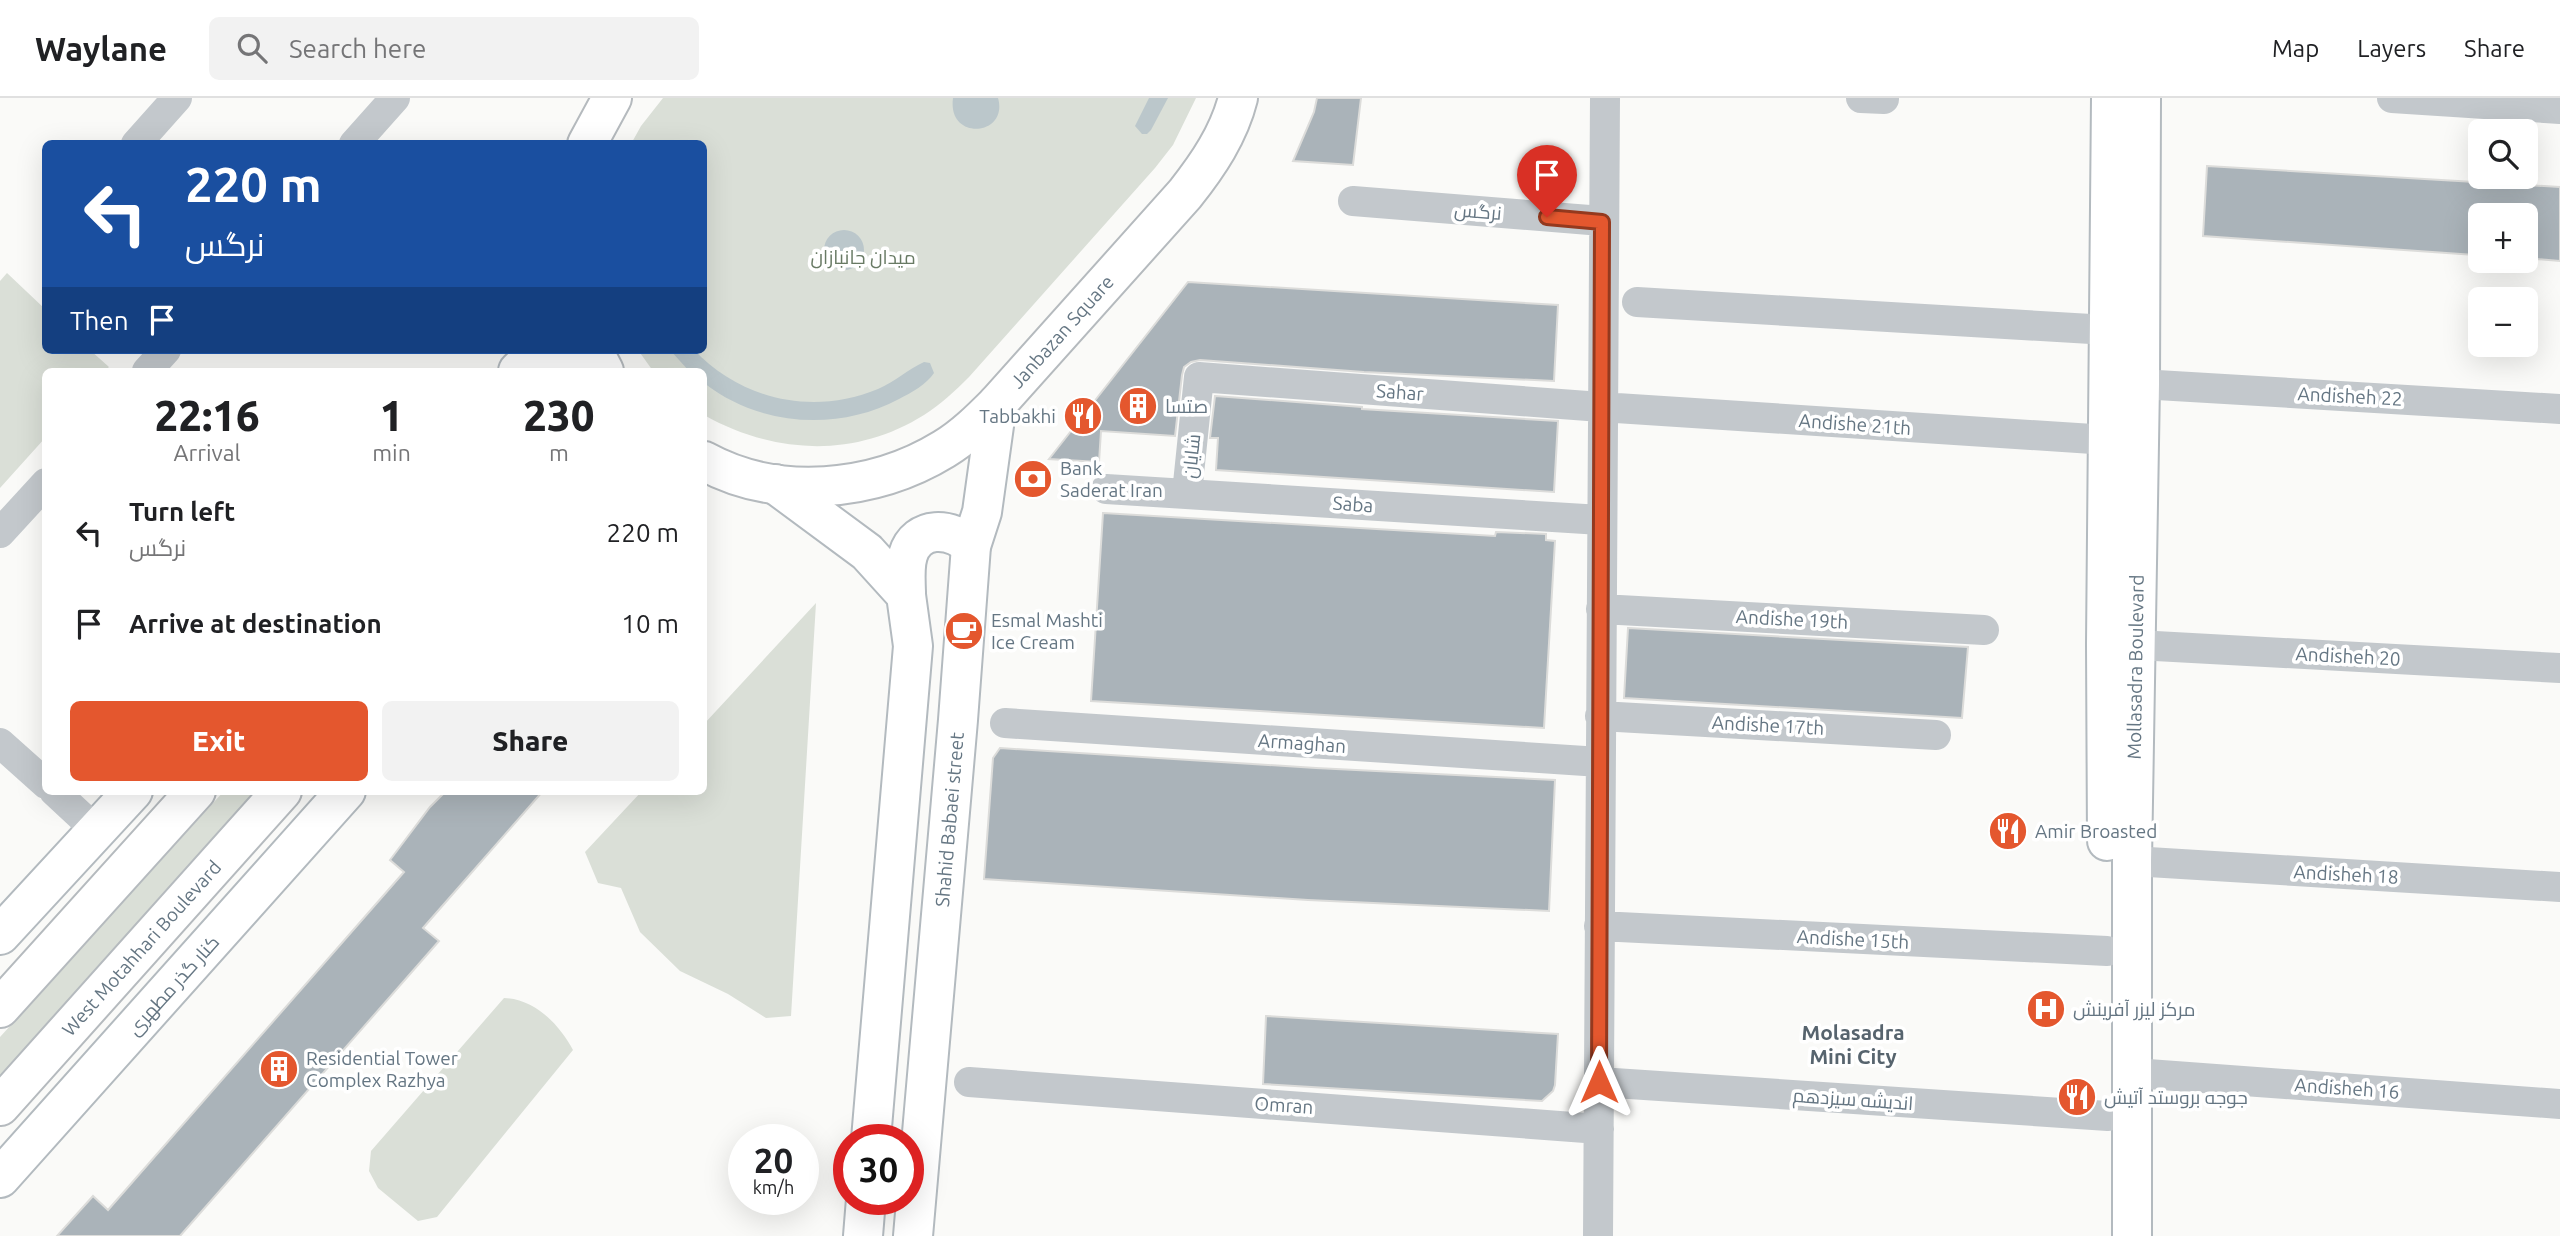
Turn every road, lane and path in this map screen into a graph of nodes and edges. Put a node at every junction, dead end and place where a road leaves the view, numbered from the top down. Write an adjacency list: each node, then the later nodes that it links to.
1 (177, 98): 13 (street)
2 (612, 98): 15 (main road)
3 (1238, 98): 26 (main road, Janbazan Square)
4 (1605, 98): 17 (street)
5 (1861, 98): 9 (street)
6 (2110, 98): 19 (main road, Mollasadra Boulevard)
7 (2141, 98): 25 (main road, Mollasadra Boulevard)
8 (2392, 98): 11 (street)
9 (1884, 99)
10 (391, 100): 14 (street)
11 (2445, 100): 12 (street)
12 (2560, 109)
13 (140, 140)
14 (357, 140)
15 (589, 140)
16 (1353, 201): 17 (street, نرگس)
17 (1602, 222): 27 (street)
18 (1637, 302): 19 (street)
19 (2108, 330): 29 (main road, Mollasadra Boulevard)
20 (162, 354): 22 (street)
21 (536, 354): 23 (main road)
22 (150, 368)
23 (521, 368)
24 (1199, 377): 27 (street, Sahar); 34 (street, شایان)
25 (2140, 384): 28 (street, Andisheh 22); 41 (main road, Mollasadra Boulevard)
26 (998, 404): 31 (main road, Janbazan Square); 37 (main road, Shahid Babaei street)
27 (1601, 407): 29 (street, Andishe 21th); 35 (street)
28 (2560, 409)
29 (2108, 440): 41 (main road, Mollasadra Boulevard)
30 (707, 462): 31 (main road, Janbazan Square)
31 (775, 484): 38 (main road)
32 (42, 487): 36 (street)
33 (1106, 489): 34 (street, Saba)
34 (1187, 493): 35 (street, Saba)
35 (1601, 520): 39 (street)
36 (0, 533)
37 (971, 546): 38 (main road); 72 (main road, Shahid Babaei street)
38 (906, 594): 67 (main road)
39 (1601, 609): 40 (street, Andishe 19th); 43 (street)
40 (1984, 630)
41 (2121, 644): 42 (street, Andisheh 20); 55 (main road, Mollasadra Boulevard); 59 (main road, Mollasadra Boulevard)
42 (2560, 668)
43 (1600, 716): 45 (street, Andishe 17th); 47 (street)
44 (1005, 723): 47 (street, Armaghan)
45 (1936, 735)
46 (0, 743): 48 (street)
47 (1600, 762): 57 (street)
48 (42, 780)
49 (58, 795): 54 (street)
50 (130, 795): 54 (main road)
51 (192, 795): 60 (main road)
52 (278, 795): 65 (main road, West Motahhari Boulevard)
53 (342, 795): 69 (main road, کنار گذر مطهری)
54 (97, 831): 58 (main road)
55 (2132, 861): 56 (street, Andisheh 18); 61 (main road, Mollasadra Boulevard)
56 (2560, 887)
57 (1599, 926): 59 (street, Andishe 15th); 63 (street)
58 (0, 935)
59 (2108, 951): 66 (main road, Mollasadra Boulevard)
60 (0, 1008)
61 (2133, 1073): 64 (street, Andisheh 16); 75 (main road, Mollasadra Boulevard)
62 (969, 1082): 68 (street, Omran)
63 (1599, 1082): 66 (street, اندیشه سیزدهم); 68 (street)
64 (2560, 1104)
65 (0, 1106)
66 (2108, 1116): 74 (main road, Mollasadra Boulevard)
67 (873, 1124)
68 (1599, 1129): 73 (street)
69 (0, 1178)
70 (865, 1215): 71 (main road)
71 (863, 1236)
72 (913, 1236)
73 (1598, 1236)
74 (2109, 1236)
75 (2132, 1236)

